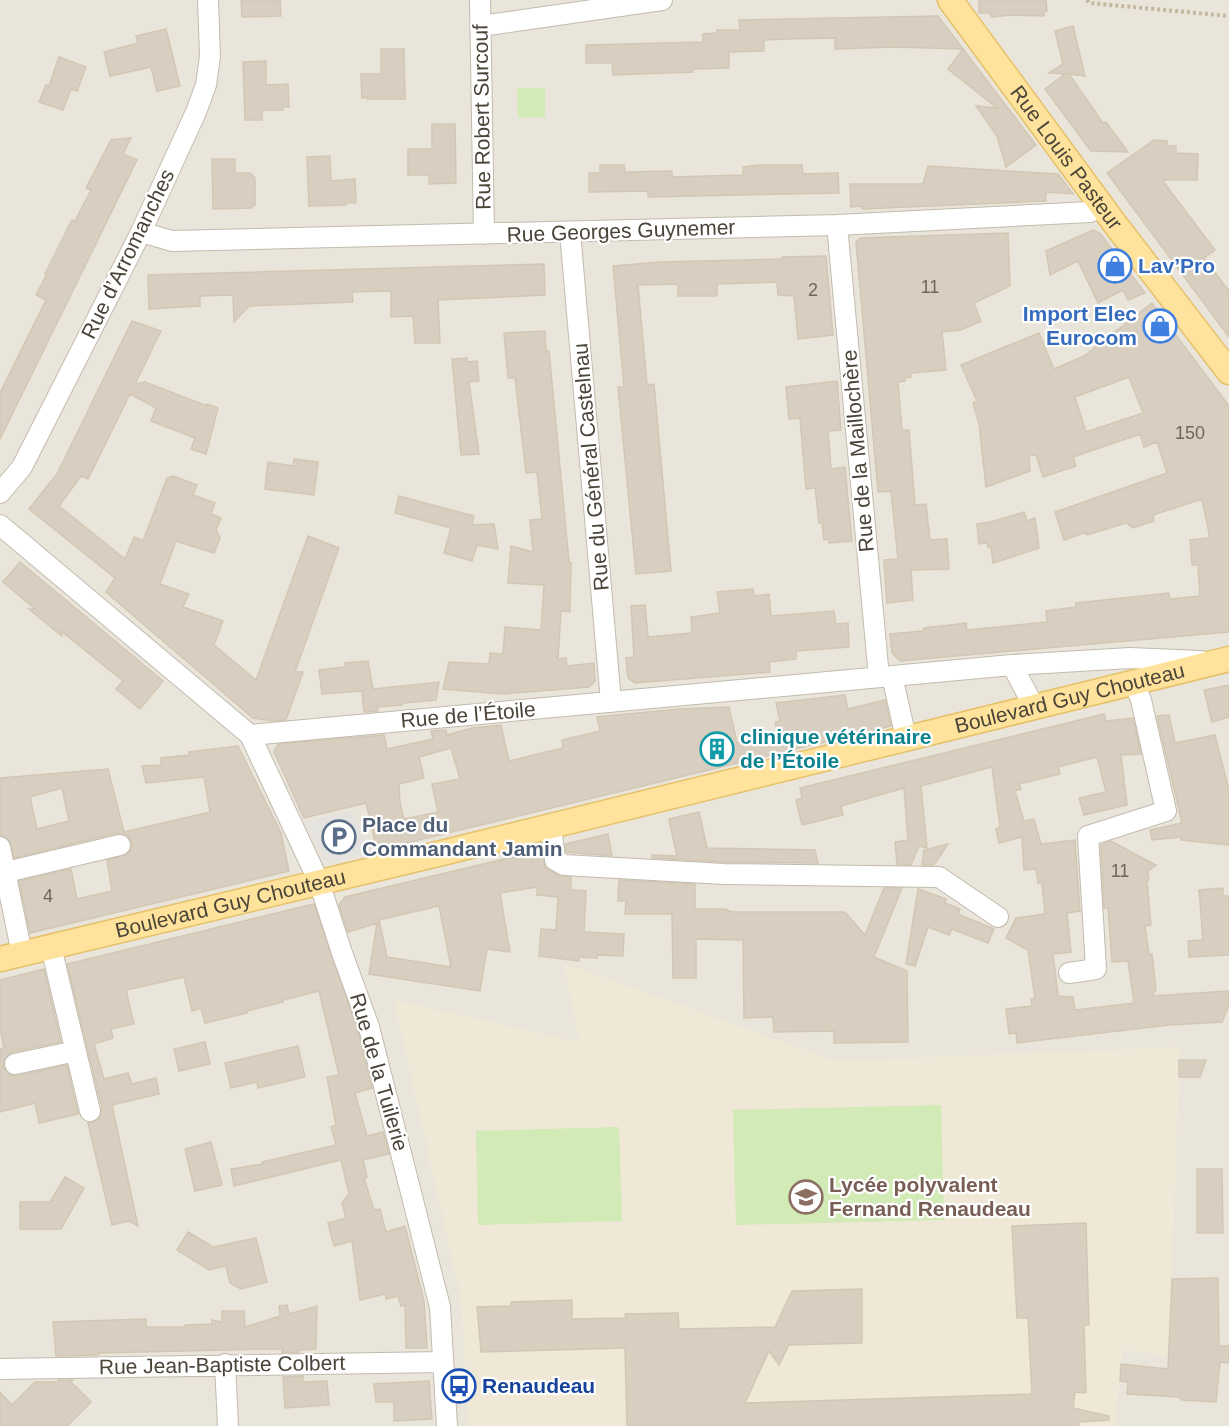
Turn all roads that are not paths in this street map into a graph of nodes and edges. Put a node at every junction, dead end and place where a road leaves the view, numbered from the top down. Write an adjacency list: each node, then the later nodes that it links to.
1 (208, 0): 8 (street, Rue d’Arromanches)
2 (480, 0): 5 (street, Rue Robert Surcouf)
3 (662, 0): 5 (street)
4 (950, 0): 6 (main road, Rue Louis Pasteur)
5 (481, 26): 10 (street, Rue Robert Surcouf)
6 (1100, 205): 7 (street, Rue Georges Guynemer); 11 (main road, Rue Louis Pasteur)
7 (837, 225): 9 (street, Rue Georges Guynemer); 16 (street, Rue de la Maillochère)
8 (141, 232): 10 (street, Rue Georges Guynemer); 12 (street, Rue d’Arromanches)
9 (570, 232): 10 (street, Rue Georges Guynemer); 18 (street, Rue du Général Castelnau)
10 (484, 234)
11 (1229, 372)
12 (0, 493)
13 (0, 525): 20 (street)
14 (1224, 660): 15 (street, Rue de l’Étoile); 17 (main road, Boulevard Guy Chouteau)
15 (1012, 665): 16 (street, Rue de l’Étoile); 19 (street)
16 (885, 676): 18 (street, Rue de l’Étoile); 21 (street, Rue de la Maillochère)
17 (1134, 682): 19 (main road, Boulevard Guy Chouteau); 30 (street)
18 (611, 702): 20 (street, Rue de l’Étoile)
19 (1034, 707): 21 (main road, Boulevard Guy Chouteau)
20 (250, 735): 26 (street, Rue de la Tuilerie)
21 (906, 738): 22 (main road, Boulevard Guy Chouteau)
22 (551, 826): 26 (main road, Boulevard Guy Chouteau); 27 (street)
23 (120, 844): 25 (street)
24 (0, 847): 25 (street)
25 (6, 872): 29 (street)
26 (320, 882): 28 (main road, Boulevard Guy Chouteau); 34 (street, Rue de la Tuilerie)
27 (998, 917)
28 (51, 946): 29 (main road, Boulevard Guy Chouteau); 31 (street)
29 (11, 956)
30 (1069, 973)
31 (76, 1051): 32 (street); 33 (street)
32 (15, 1064)
33 (90, 1111)
34 (443, 1362): 35 (street, Rue Jean-Baptiste Colbert); 38 (street, Rue de la Tuilerie)
35 (225, 1364): 36 (street, Rue Jean-Baptiste Colbert); 37 (street)
36 (0, 1369)
37 (228, 1426)
38 (447, 1426)

